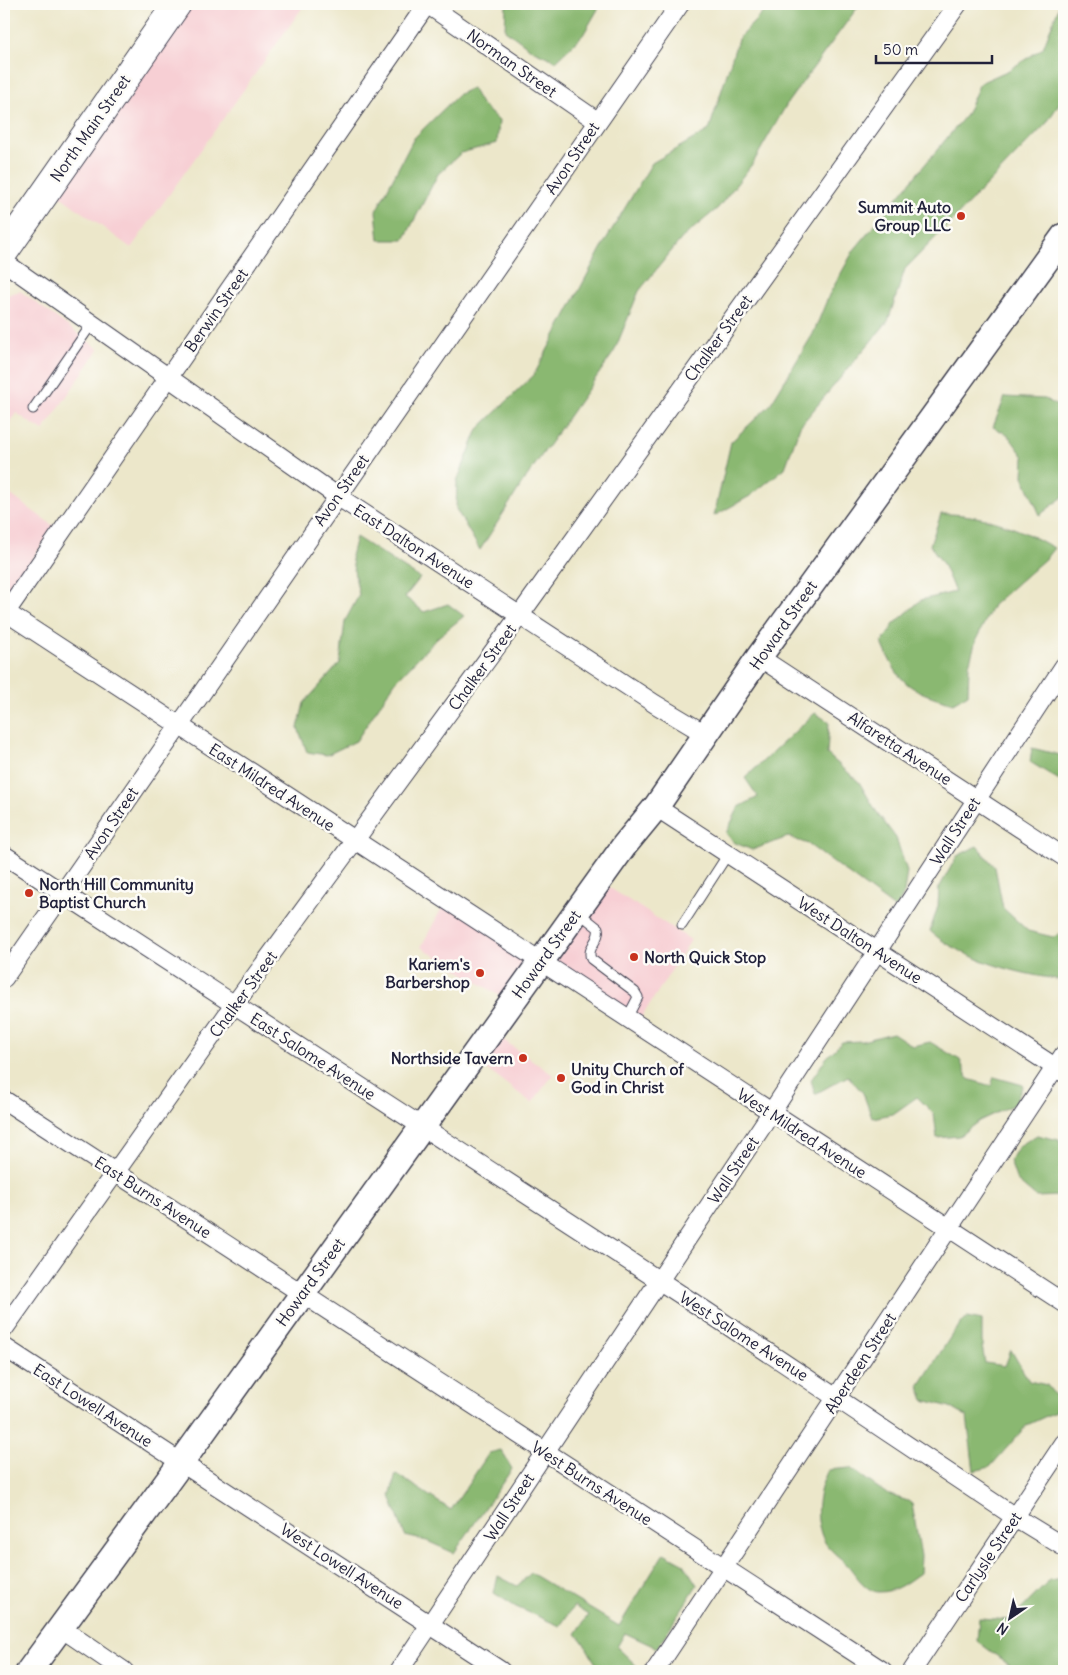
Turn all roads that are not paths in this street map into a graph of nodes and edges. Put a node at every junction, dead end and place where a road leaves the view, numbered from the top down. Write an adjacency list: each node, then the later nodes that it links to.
1 (177, 4): 7 (main road, North Main Street)
2 (427, 4): 5 (street, Norman Street); 10 (street, Berwin Street)
3 (680, 4): 5 (street, Avon Street)
4 (958, 4): 14 (street, Chalker Street)
5 (598, 121): 12 (street, Avon Street)
6 (1064, 236): 15 (main road, Howard Street)
7 (4, 252)
8 (4, 262): 9 (street, East Dalton Avenue)
9 (91, 325): 10 (street, East Dalton Avenue); 11 (lane)
10 (168, 379): 12 (street, East Dalton Avenue); 13 (street, Berwin Street)
11 (33, 409)
12 (337, 496): 14 (street, East Dalton Avenue); 17 (street, Avon Street)
13 (4, 613): 17 (street, East Mildred Avenue)
14 (520, 616): 18 (street, East Dalton Avenue); 21 (street, Chalker Street)
15 (759, 657): 18 (main road, Howard Street); 19 (street, Alfaretta Avenue)
16 (1064, 666): 19 (street, Wall Street)
17 (178, 725): 21 (street, East Mildred Avenue); 25 (street, Avon Street)
18 (707, 735): 20 (main road, Howard Street)
19 (976, 799): 24 (street, Alfaretta Avenue); 28 (street, Wall Street)
20 (656, 807): 22 (street, West Dalton Avenue); 26 (main road, Howard Street)
21 (354, 840): 29 (street, East Mildred Avenue); 31 (street, Chalker Street)
22 (728, 854): 27 (lane); 28 (street, West Dalton Avenue)
23 (4, 855): 25 (street, East Salome Avenue)
24 (1064, 857)
25 (62, 893): 30 (street, Avon Street); 31 (street, East Salome Avenue)
26 (577, 911): 29 (main road, Howard Street); 32 (lane)
27 (682, 925)
28 (878, 951): 33 (street, West Dalton Avenue); 35 (street, Wall Street)
29 (541, 961): 32 (street, West Mildred Avenue); 36 (main road, Howard Street)
30 (4, 978)
31 (234, 1005): 36 (street, East Salome Avenue); 37 (street, Chalker Street)
32 (627, 1018): 35 (street, West Mildred Avenue)
33 (1062, 1065): 38 (street, Aberdeen Street)
34 (4, 1100): 37 (street, East Burns Avenue)
35 (771, 1113): 38 (street, West Mildred Avenue); 39 (street, Wall Street)
36 (422, 1126): 39 (street, West Salome Avenue); 40 (main road, Howard Street)
37 (116, 1172): 40 (street, East Burns Avenue); 42 (street, Chalker Street)
38 (949, 1228): 41 (street, West Mildred Avenue); 44 (street, Aberdeen Street)
39 (659, 1282): 44 (street, West Salome Avenue); 46 (street, Wall Street)
40 (301, 1294): 46 (street, West Burns Avenue); 47 (main road, Howard Street)
41 (1064, 1303)
42 (4, 1329)
43 (4, 1347): 47 (street, East Lowell Avenue)
44 (838, 1398): 48 (street, West Salome Avenue); 50 (street, Aberdeen Street)
45 (1064, 1443): 48 (street, Carlysle Street)
46 (545, 1452): 50 (street, West Burns Avenue); 51 (street, Wall Street)
47 (181, 1463): 51 (street, West Lowell Avenue); 52 (main road, Howard Street)
48 (1015, 1517): 49 (street, West Salome Avenue); 59 (street, Carlysle Street)
49 (1064, 1547)
50 (724, 1569): 57 (street, Aberdeen Street); 58 (street, West Burns Avenue)
51 (430, 1623): 55 (street, Wall Street); 56 (street, West Lowell Avenue)
52 (61, 1628): 53 (main road, Howard Street); 54 (street)
53 (29, 1671)
54 (124, 1671)
55 (399, 1671)
56 (501, 1671)
57 (655, 1671)
58 (883, 1671)
59 (912, 1671)

